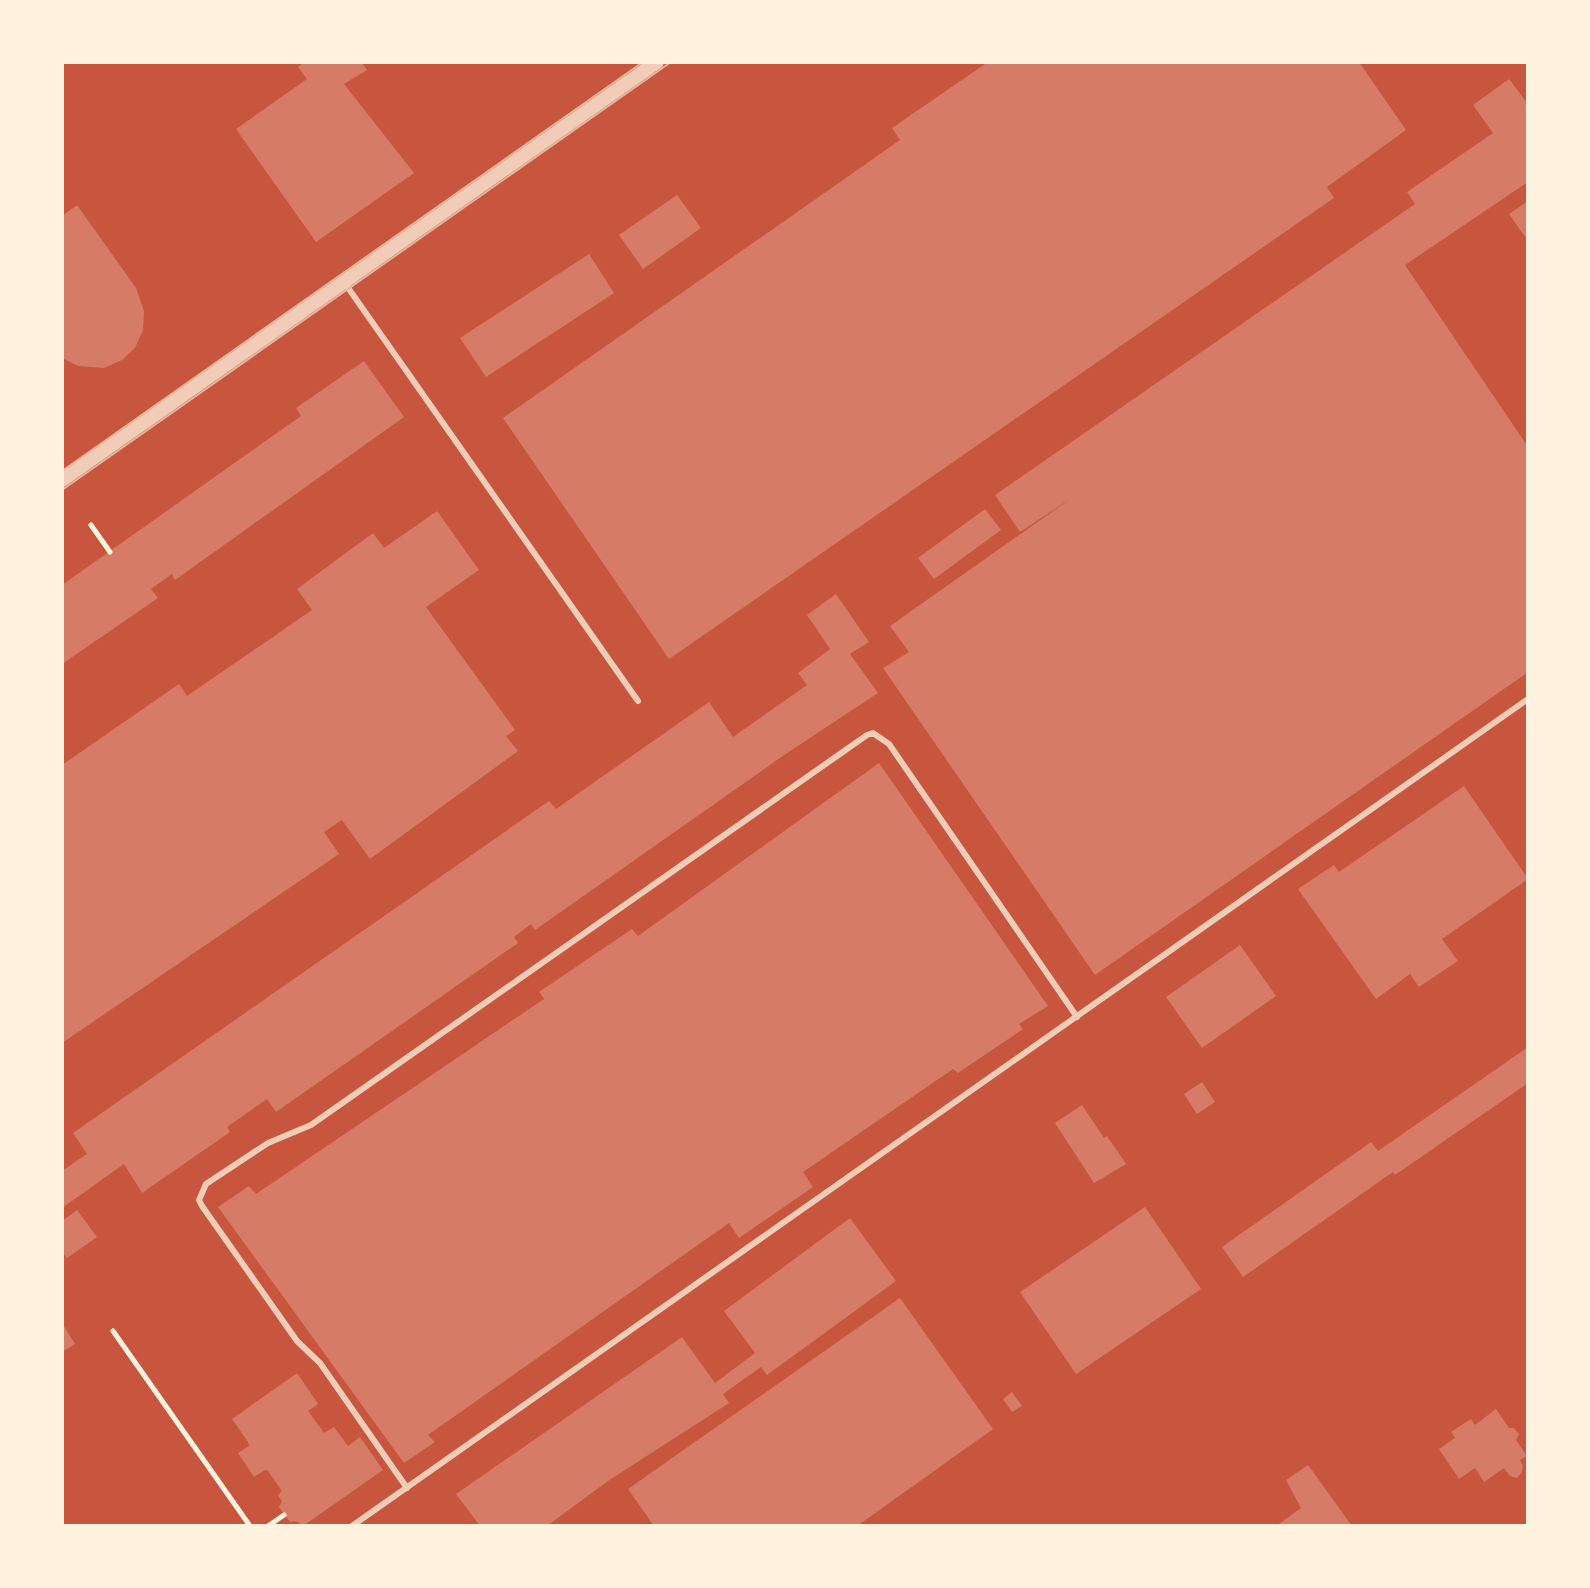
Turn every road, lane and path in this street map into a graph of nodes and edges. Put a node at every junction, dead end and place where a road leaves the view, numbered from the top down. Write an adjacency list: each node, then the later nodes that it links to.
1 (657, 62): 2 (street)
2 (344, 282): 3 (street); 7 (lane)
3 (62, 480)
4 (91, 525): 5 (path)
5 (110, 552)
6 (1528, 699): 8 (lane)
7 (638, 701)
8 (1077, 1017): 10 (lane); 10 (lane)
9 (113, 1331): 12 (path)
10 (407, 1488): 14 (lane)
11 (284, 1515): 13 (path)
12 (250, 1526)
13 (268, 1526)
14 (352, 1526)

